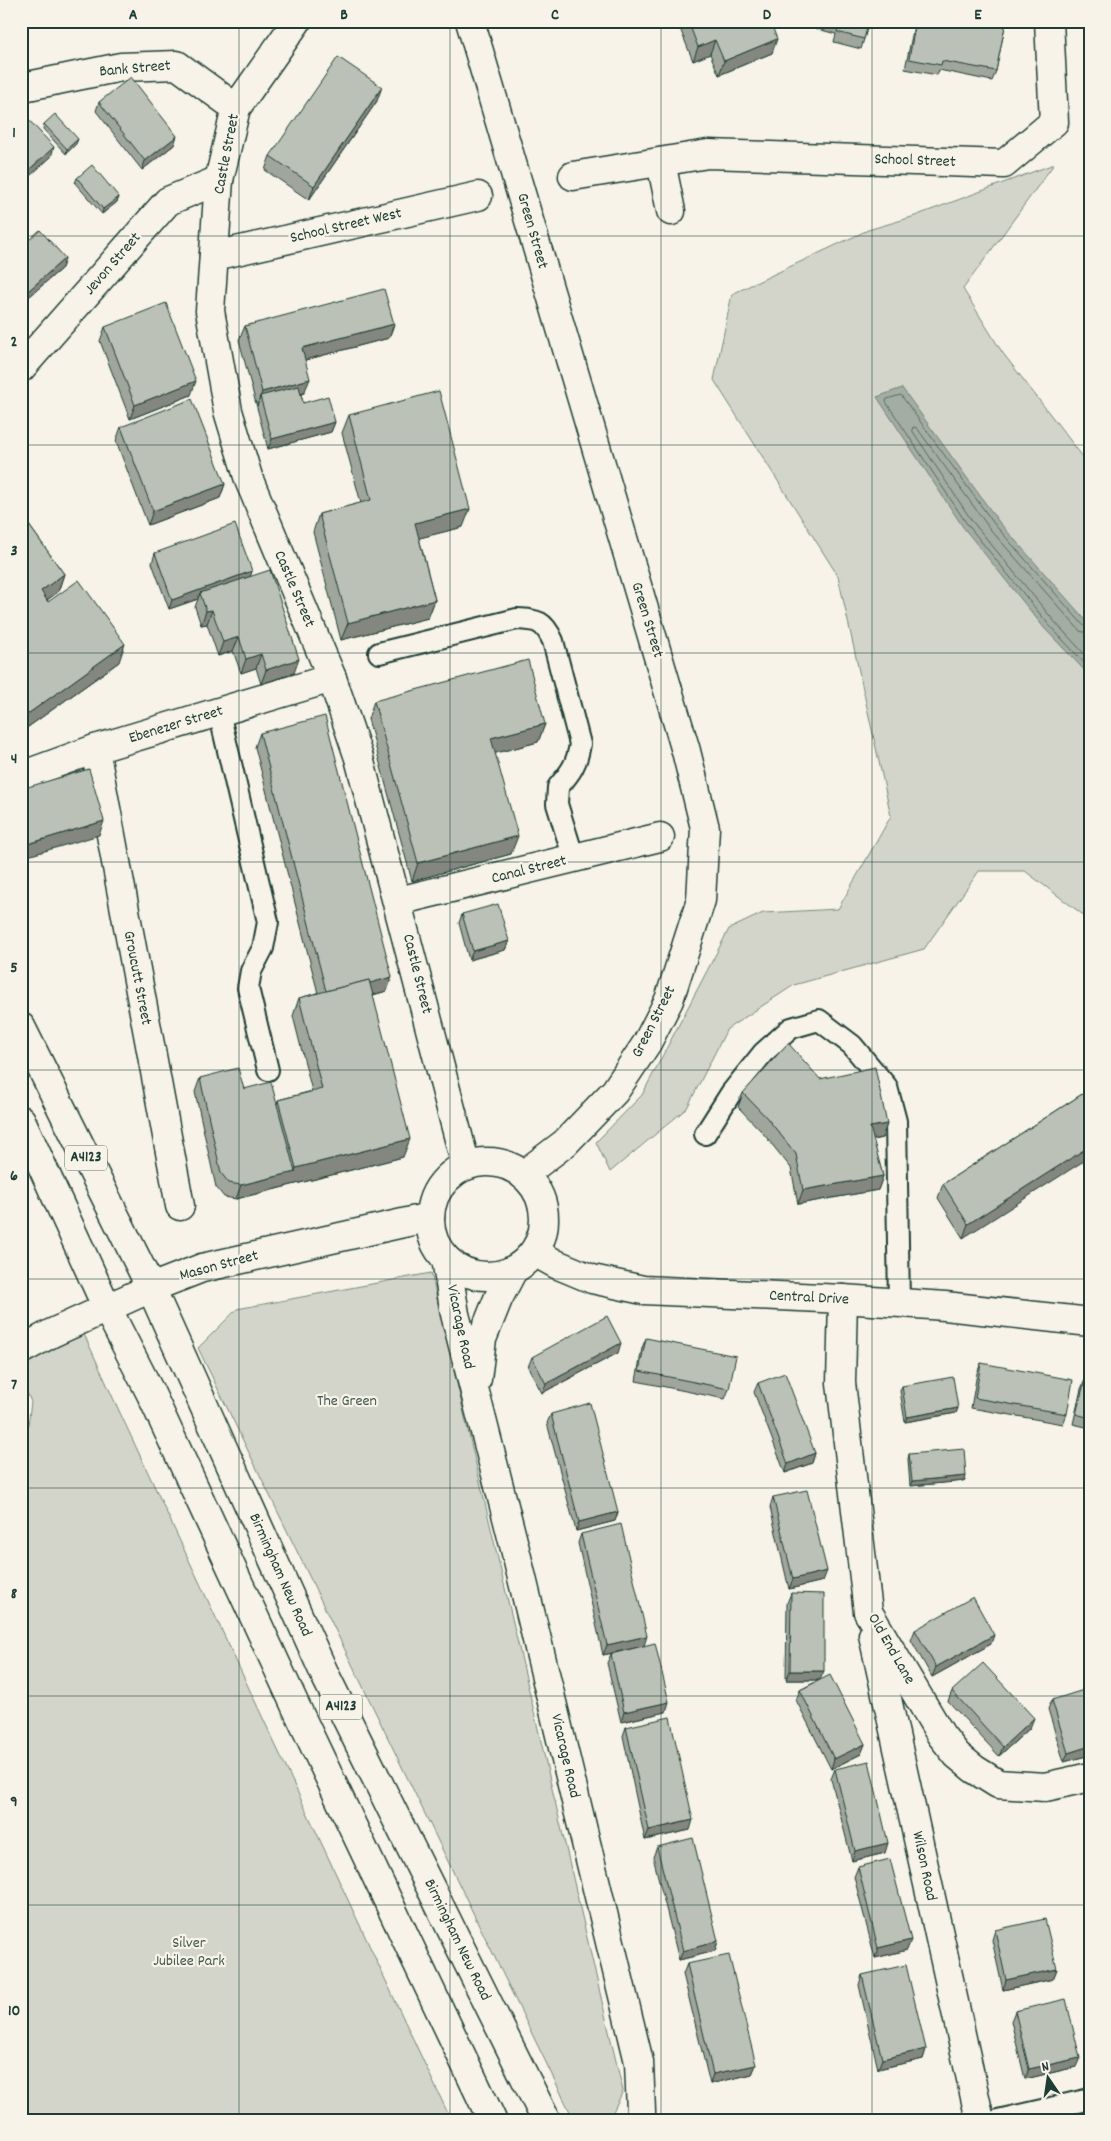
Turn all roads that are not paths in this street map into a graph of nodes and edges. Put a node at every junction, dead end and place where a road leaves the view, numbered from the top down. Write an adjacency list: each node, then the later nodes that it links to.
1 (297, 21): 5 (main road, Castle Street)
2 (470, 21): 26 (main road, Green Street)
3 (1048, 21): 6 (main road, School Street)
4 (23, 81): 5 (main road, Bank Street)
5 (236, 108): 8 (main road, Castle Street)
6 (661, 162): 7 (main road, School Street); 10 (main road)
7 (573, 176)
8 (219, 180): 11 (main road, Castle Street); 12 (main road, Jevon Street)
9 (478, 196): 11 (main road, School Street West)
10 (671, 211)
11 (214, 256): 14 (main road, Castle Street)
12 (21, 368)
13 (379, 653): 19 (lane)
14 (332, 678): 15 (main road, Ebenezer Street); 20 (main road, Castle Street)
15 (219, 712): 16 (main road, Ebenezer Street); 22 (lane)
16 (95, 749): 17 (main road, Ebenezer Street); 27 (main road, Groucutt Street)
17 (21, 776)
18 (660, 837): 19 (main road, Canal Street)
19 (574, 859): 20 (main road, Canal Street)
20 (398, 901): 25 (main road, Castle Street)
21 (21, 1027): 32 (main road, Birmingham New Road / A4123)
22 (268, 1070)
23 (21, 1120): 35 (main road, A4123)
24 (704, 1134): 34 (lane)
25 (466, 1166): 26 (main road); 28 (main road)
26 (523, 1175): 29 (main road)
27 (180, 1206)
28 (430, 1217): 30 (main road); 32 (main road, Mason Street)
29 (536, 1250): 31 (main road); 33 (main road, Central Drive)
30 (446, 1259): 31 (main road); 38 (main road, Vicarage Road)
31 (514, 1270): 38 (main road, Vicarage Road)
32 (151, 1288): 35 (main road, Mason Street); 43 (main road, Birmingham New Road / A4123)
33 (843, 1299): 34 (main road, Central Drive); 39 (main road, Old End Lane)
34 (899, 1302): 36 (main road, Central Drive)
35 (107, 1308): 37 (main road, Mason Street); 42 (main road, A4123)
36 (1090, 1322)
37 (21, 1350)
38 (475, 1394): 44 (main road, Vicarage Road)
39 (868, 1612): 40 (main road, Old End Lane); 45 (main road, Wilson Road)
40 (1090, 1778)
41 (1090, 2099): 46 (lane)
42 (492, 2120)
43 (546, 2120)
44 (639, 2120)
45 (980, 2120)
46 (998, 2120)

